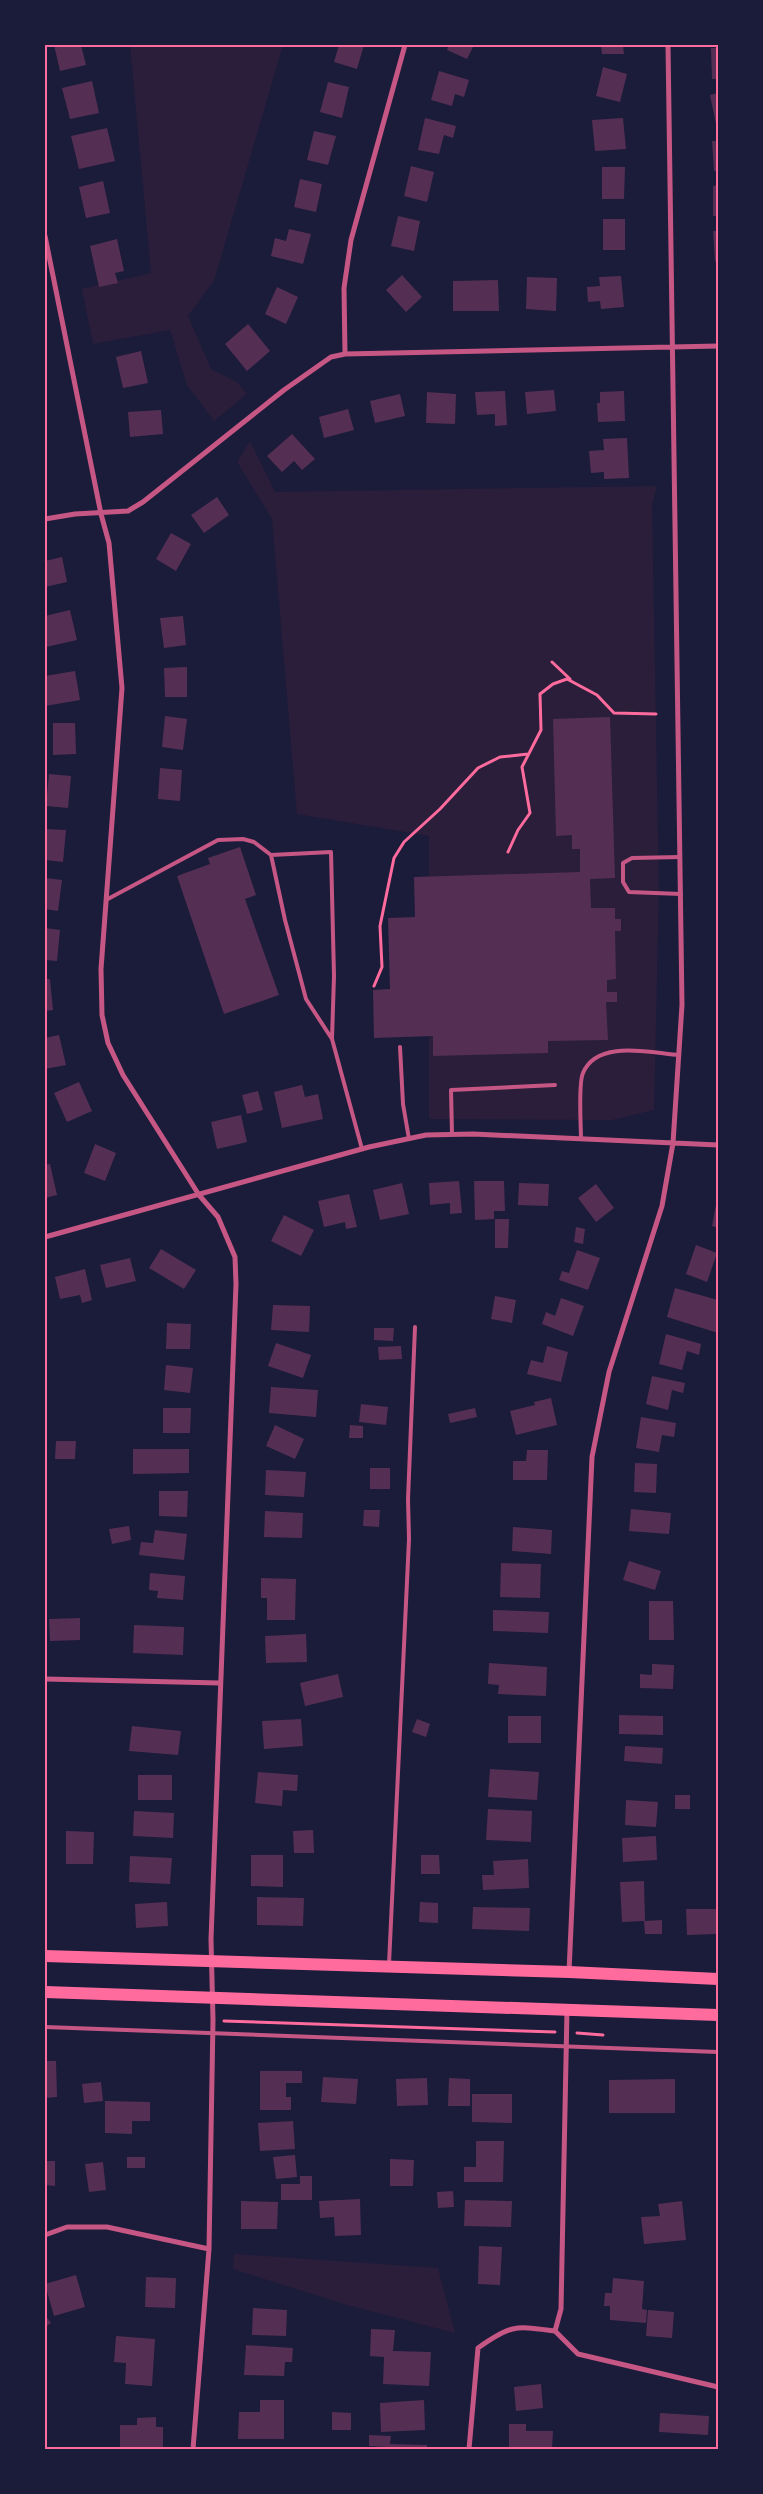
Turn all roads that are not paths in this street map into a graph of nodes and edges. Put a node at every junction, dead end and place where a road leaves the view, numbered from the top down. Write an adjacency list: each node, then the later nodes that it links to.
1 (405, 45): 6 (street)
2 (668, 45): 5 (street)
3 (45, 236): 7 (street)
4 (718, 346): 5 (street)
5 (672, 347): 6 (street); 10 (street)
6 (346, 354): 7 (street)
7 (101, 514): 8 (street); 12 (street)
8 (45, 520)
9 (271, 855): 12 (lane); 13 (lane); 13 (lane)
10 (680, 857): 11 (street); 11 (lane)
11 (681, 894): 15 (street)
12 (106, 900): 23 (street)
13 (332, 1039): 22 (lane)
14 (400, 1047): 18 (lane)
15 (679, 1055): 19 (lane); 20 (street)
16 (555, 1085): 17 (lane)
17 (452, 1134): 18 (street); 19 (street)
18 (409, 1139): 22 (street)
19 (581, 1139): 20 (street)
20 (673, 1143): 21 (street); 31 (street)
21 (718, 1145)
22 (362, 1149): 23 (street)
23 (199, 1195): 24 (street); 27 (street)
24 (45, 1237)
25 (415, 1327): 30 (lane)
26 (45, 1679): 27 (street)
27 (220, 1683): 29 (street)
28 (45, 1956): 29 (main road)
29 (212, 1961): 30 (main road); 34 (street)
30 (389, 1966): 31 (main road)
31 (569, 1972): 32 (main road)
32 (718, 1979)
33 (45, 1992): 34 (main road)
34 (213, 1998): 35 (main road); 38 (street)
35 (567, 2010): 36 (main road); 39 (street)
36 (718, 2015)
37 (45, 2027): 38 (lane)
38 (212, 2034): 39 (lane); 42 (street)
39 (566, 2045): 40 (lane); 43 (street)
40 (718, 2052)
41 (45, 2235): 42 (street)
42 (209, 2249): 45 (street)
43 (555, 2331): 44 (street); 46 (street)
44 (718, 2387)
45 (193, 2449)
46 (469, 2449)

